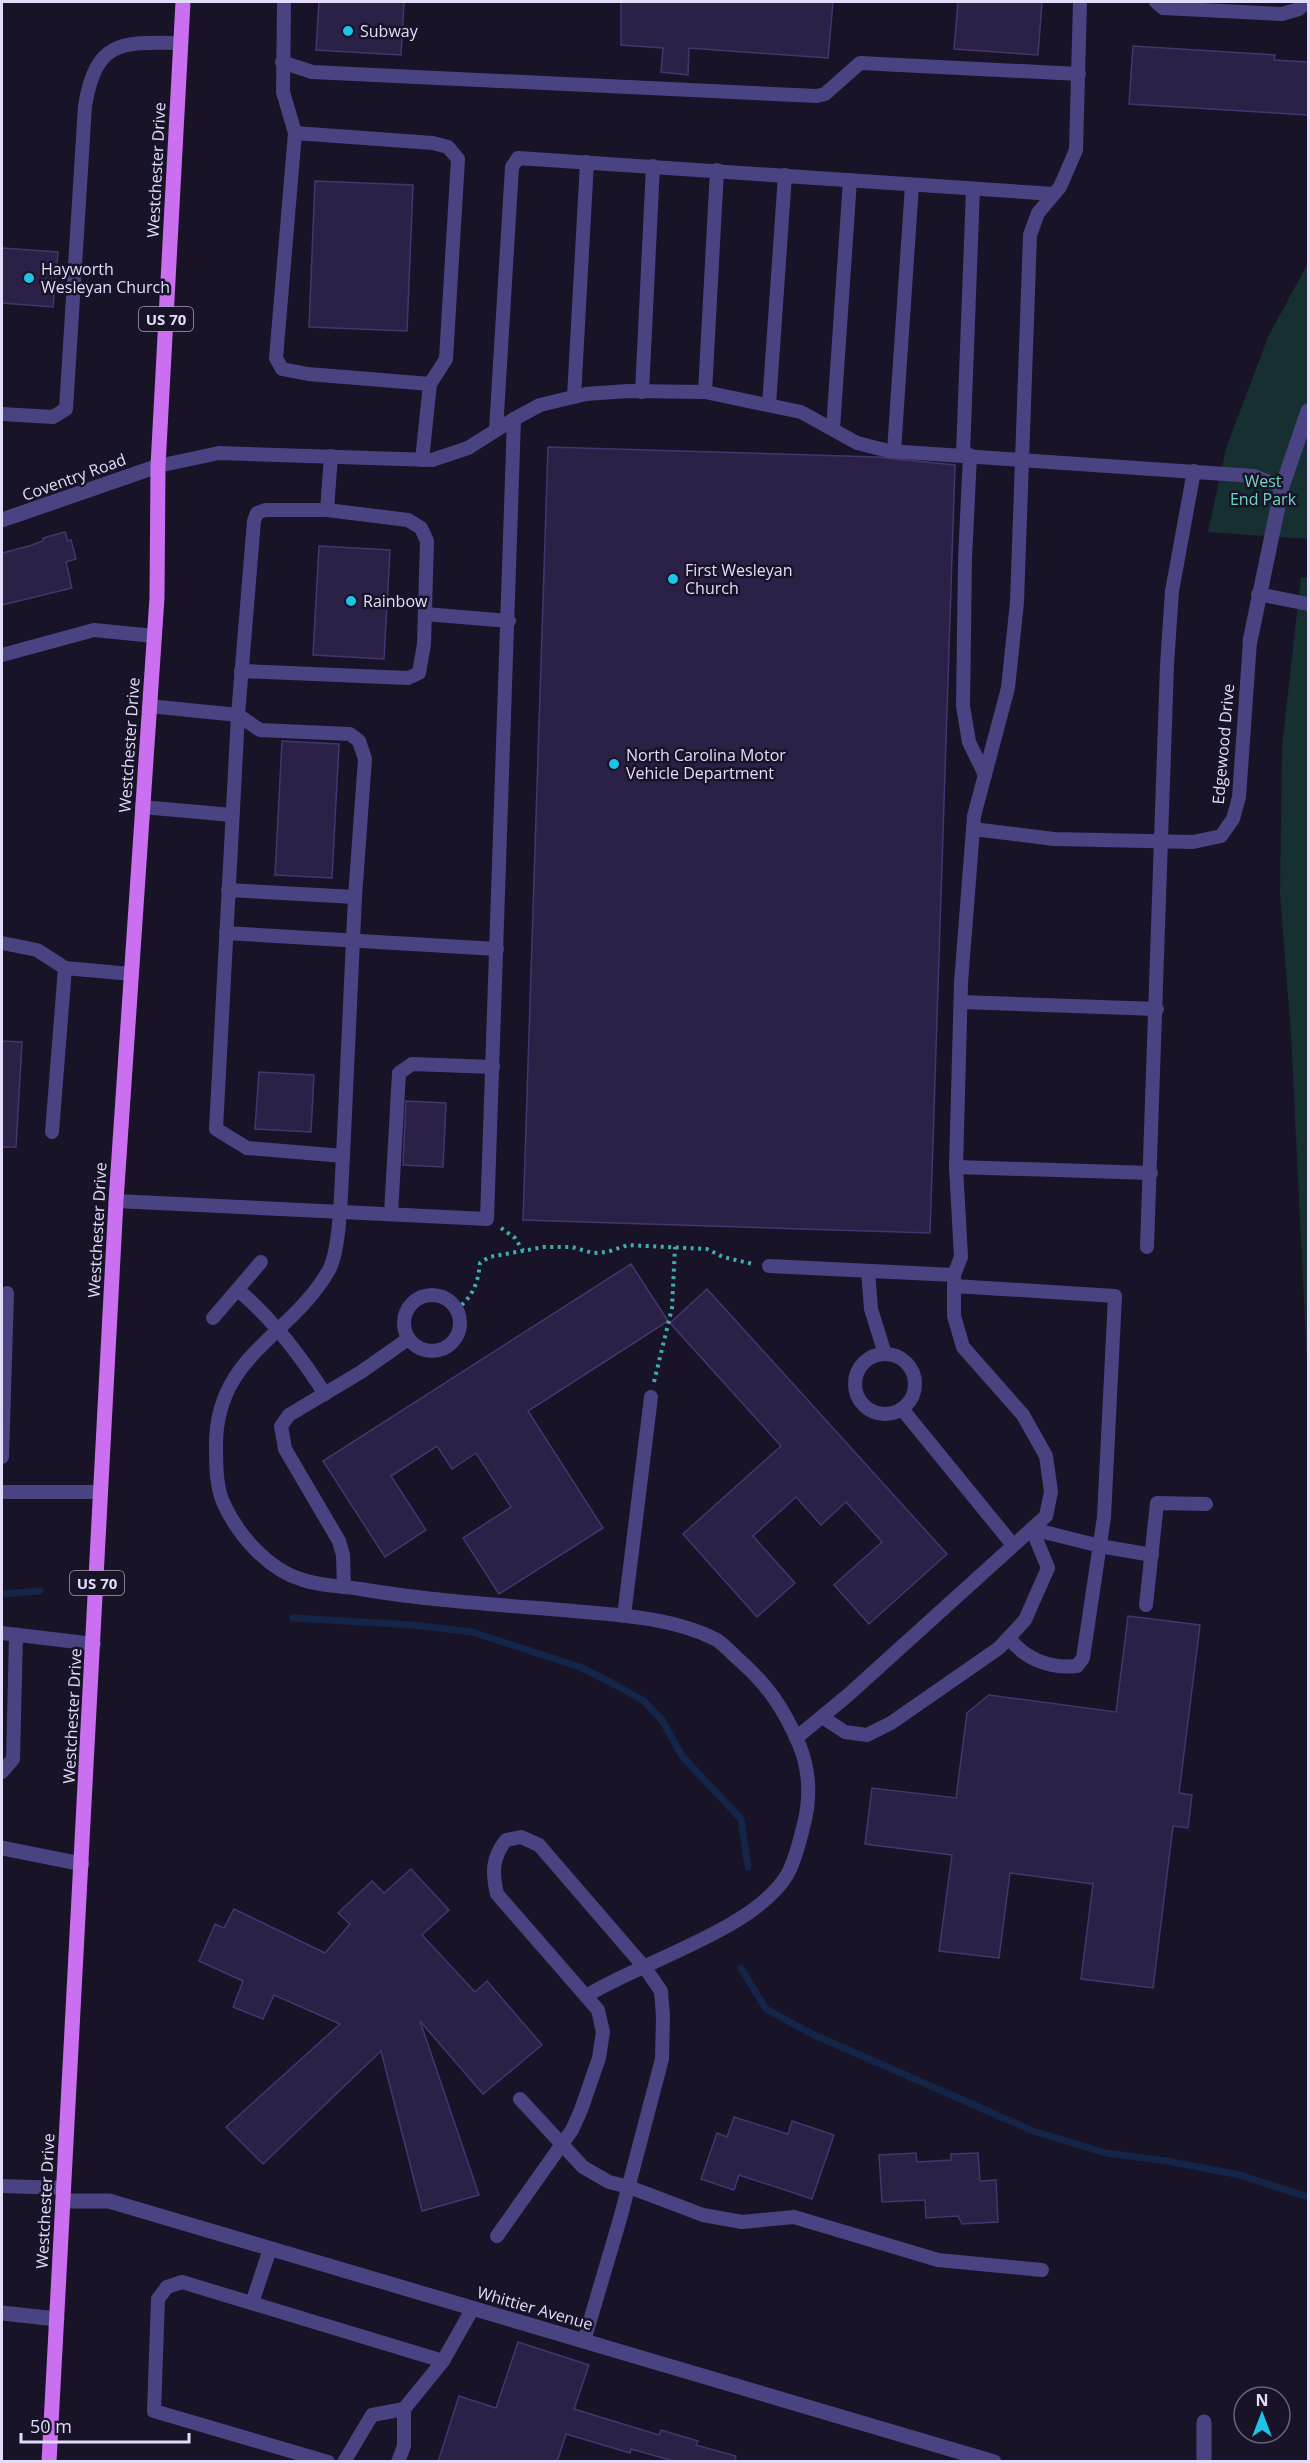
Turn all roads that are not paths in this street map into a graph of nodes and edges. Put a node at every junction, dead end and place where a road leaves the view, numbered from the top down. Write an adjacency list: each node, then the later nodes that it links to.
1 (183, 2): 6 (main road, Westchester Drive / US 70)
2 (285, 2): 7 (lane)
3 (1080, 2): 8 (lane)
4 (1156, 2): 5 (lane)
5 (1306, 2)
6 (180, 43): 24 (lane); 33 (main road, Westchester Drive / US 70)
7 (282, 62): 8 (lane); 9 (lane)
8 (1079, 74): 17 (lane)
9 (295, 133): 18 (lane); 18 (lane)
10 (587, 162): 11 (lane); 21 (lane); 27 (lane)
11 (653, 166): 12 (lane); 19 (lane)
12 (717, 170): 13 (lane); 20 (lane)
13 (785, 175): 14 (lane); 22 (lane)
14 (850, 180): 15 (lane); 26 (lane)
15 (912, 184): 16 (lane); 28 (lane)
16 (973, 189): 17 (lane); 29 (lane)
17 (1054, 194): 31 (lane)
18 (430, 384): 32 (lane)
19 (642, 392): 20 (lane); 21 (lane)
20 (705, 392): 22 (lane)
21 (574, 396): 25 (lane)
22 (769, 405): 26 (lane)
23 (1308, 411): 35 (street, Edgewood Drive)
24 (2, 414)
25 (514, 419): 27 (lane); 41 (lane)
26 (833, 429): 28 (lane)
27 (496, 430): 32 (lane)
28 (894, 451): 29 (lane)
29 (966, 455): 31 (lane); 48 (lane)
30 (331, 456): 32 (lane); 33 (lane); 36 (lane)
31 (1021, 458): 34 (lane); 48 (lane)
32 (422, 460)
33 (158, 466): 37 (street, Coventry Road); 42 (main road, Westchester Drive / US 70)
34 (1194, 471): 35 (lane); 52 (lane)
35 (1282, 488): 38 (street, Edgewood Drive)
36 (327, 510): 40 (lane); 45 (lane)
37 (2, 520)
38 (1258, 594): 39 (lane); 43 (street, Edgewood Drive)
39 (1308, 604)
40 (425, 614): 41 (lane); 45 (lane)
41 (509, 621): 58 (lane)
42 (154, 636): 44 (lane); 46 (main road, Westchester Drive / US 70)
43 (1250, 641): 52 (lane, Edgewood Drive)
44 (2, 656)
45 (242, 671): 47 (lane)
46 (149, 706): 47 (lane); 49 (main road, Westchester Drive / US 70)
47 (238, 715): 50 (lane); 54 (lane)
48 (985, 775): 51 (lane)
49 (142, 807): 50 (lane); 60 (main road, Westchester Drive / US 70)
50 (232, 814): 53 (lane)
51 (973, 829): 52 (lane, Edgewood Drive); 61 (lane)
52 (1162, 841): 62 (lane)
53 (228, 890): 54 (lane); 55 (lane)
54 (355, 897): 56 (lane)
55 (226, 933): 56 (lane); 65 (lane)
56 (353, 939): 58 (lane); 65 (lane)
57 (2, 943): 59 (lane)
58 (497, 949): 63 (lane)
59 (64, 968): 60 (lane); 64 (lane)
60 (131, 974): 68 (main road, Westchester Drive / US 70)
61 (961, 1002): 62 (lane); 66 (lane)
62 (1157, 1009): 67 (lane)
63 (493, 1067): 70 (lane); 70 (lane)
64 (52, 1132)
65 (343, 1156): 69 (lane)
66 (956, 1167): 67 (lane); 75 (lane)
67 (1151, 1173): 71 (lane)
68 (116, 1201): 69 (lane); 87 (main road, Westchester Drive / US 70)
69 (338, 1211): 70 (lane); 79 (lane)
70 (391, 1214)
71 (1148, 1247)
72 (261, 1262): 76 (lane)
73 (769, 1266): 74 (lane)
74 (868, 1271): 75 (lane); 81 (lane)
75 (954, 1281): 89 (lane); 91 (lane)
76 (238, 1290): 78 (lane); 79 (lane)
77 (7, 1293): 85 (lane)
78 (213, 1318)
79 (276, 1329): 82 (lane); 93 (lane)
80 (408, 1339): 80 (lane); 82 (lane)
81 (885, 1354): 84 (lane); 84 (lane)
82 (325, 1394): 93 (lane)
83 (651, 1397): 95 (lane)
84 (902, 1409): 90 (lane)
85 (2, 1456)
86 (2, 1492): 87 (lane)
87 (101, 1492): 99 (main road, Westchester Drive / US 70)
88 (1206, 1504): 92 (lane)
89 (1032, 1528): 90 (lane); 91 (lane); 98 (lane)
90 (1013, 1545): 100 (lane)
91 (1100, 1546): 92 (lane); 98 (lane)
92 (1152, 1555): 94 (lane)
93 (344, 1587): 95 (lane)
94 (1146, 1605)
95 (624, 1616): 101 (lane)
96 (2, 1633): 97 (lane)
97 (16, 1635): 99 (lane); 102 (lane)
98 (1009, 1638): 100 (lane)
99 (94, 1644): 104 (main road, Westchester Drive / US 70)
100 (822, 1717): 101 (lane)
101 (796, 1738): 105 (lane)
102 (2, 1772)
103 (2, 1848): 104 (street)
104 (82, 1864): 111 (main road, Westchester Drive / US 70)
105 (645, 1968): 106 (lane); 106 (lane); 110 (lane)
106 (586, 1996): 108 (lane)
107 (520, 2099): 108 (lane)
108 (561, 2146): 110 (lane); 112 (lane)
109 (2, 2186): 111 (lane)
110 (629, 2187): 114 (lane); 119 (lane)
111 (64, 2194): 113 (street, Whittier Avenue); 118 (main road, Westchester Drive / US 70)
112 (498, 2236)
113 (270, 2249): 115 (lane); 116 (street, Whittier Avenue)
114 (1042, 2270)
115 (252, 2303): 120 (lane); 124 (lane)
116 (473, 2308): 119 (street, Whittier Avenue); 120 (lane)
117 (2, 2313): 118 (street)
118 (57, 2319): 123 (main road, Westchester Drive / US 70)
119 (584, 2341): 127 (street, Whittier Avenue)
120 (443, 2361): 121 (lane)
121 (404, 2409): 125 (lane); 126 (lane)
122 (1204, 2422): 128 (street)
123 (49, 2462)
124 (328, 2462)
125 (344, 2462)
126 (398, 2462)
127 (994, 2462)
128 (1204, 2462)

